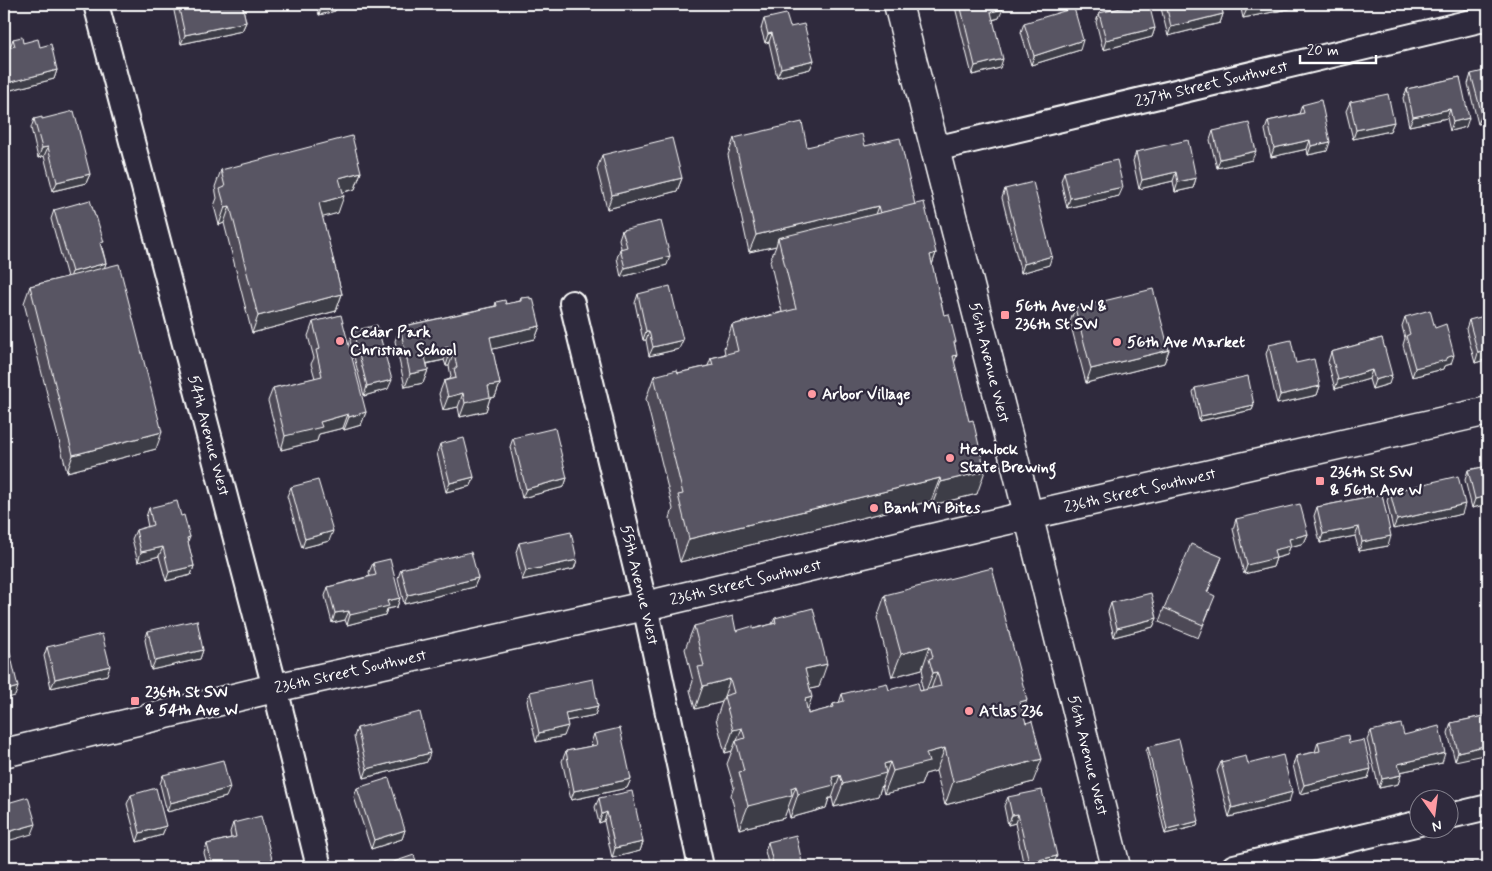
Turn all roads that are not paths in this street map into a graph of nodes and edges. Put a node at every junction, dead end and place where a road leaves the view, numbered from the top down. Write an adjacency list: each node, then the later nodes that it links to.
1 (96, 4): 9 (street, 54th Avenue West)
2 (898, 4): 4 (main road, 56th Avenue West)
3 (1488, 18): 4 (street, 237th Street Southwest)
4 (935, 149): 7 (main road, 56th Avenue West)
5 (572, 304): 8 (street, 55th Avenue West)
6 (1488, 411): 7 (main road, 236th Street Southwest)
7 (1028, 516): 8 (main road, 236th Street Southwest); 16 (main road, 56th Avenue West)
8 (645, 606): 9 (main road, 236th Street Southwest); 15 (street, 55th Avenue West)
9 (275, 688): 10 (main road, 236th Street Southwest); 14 (street, 54th Avenue West)
10 (4, 753)
11 (1488, 807): 12 (street)
12 (1460, 814)
13 (1410, 825): 17 (street)
14 (319, 867)
15 (701, 867)
16 (1116, 867)
17 (1234, 867)

